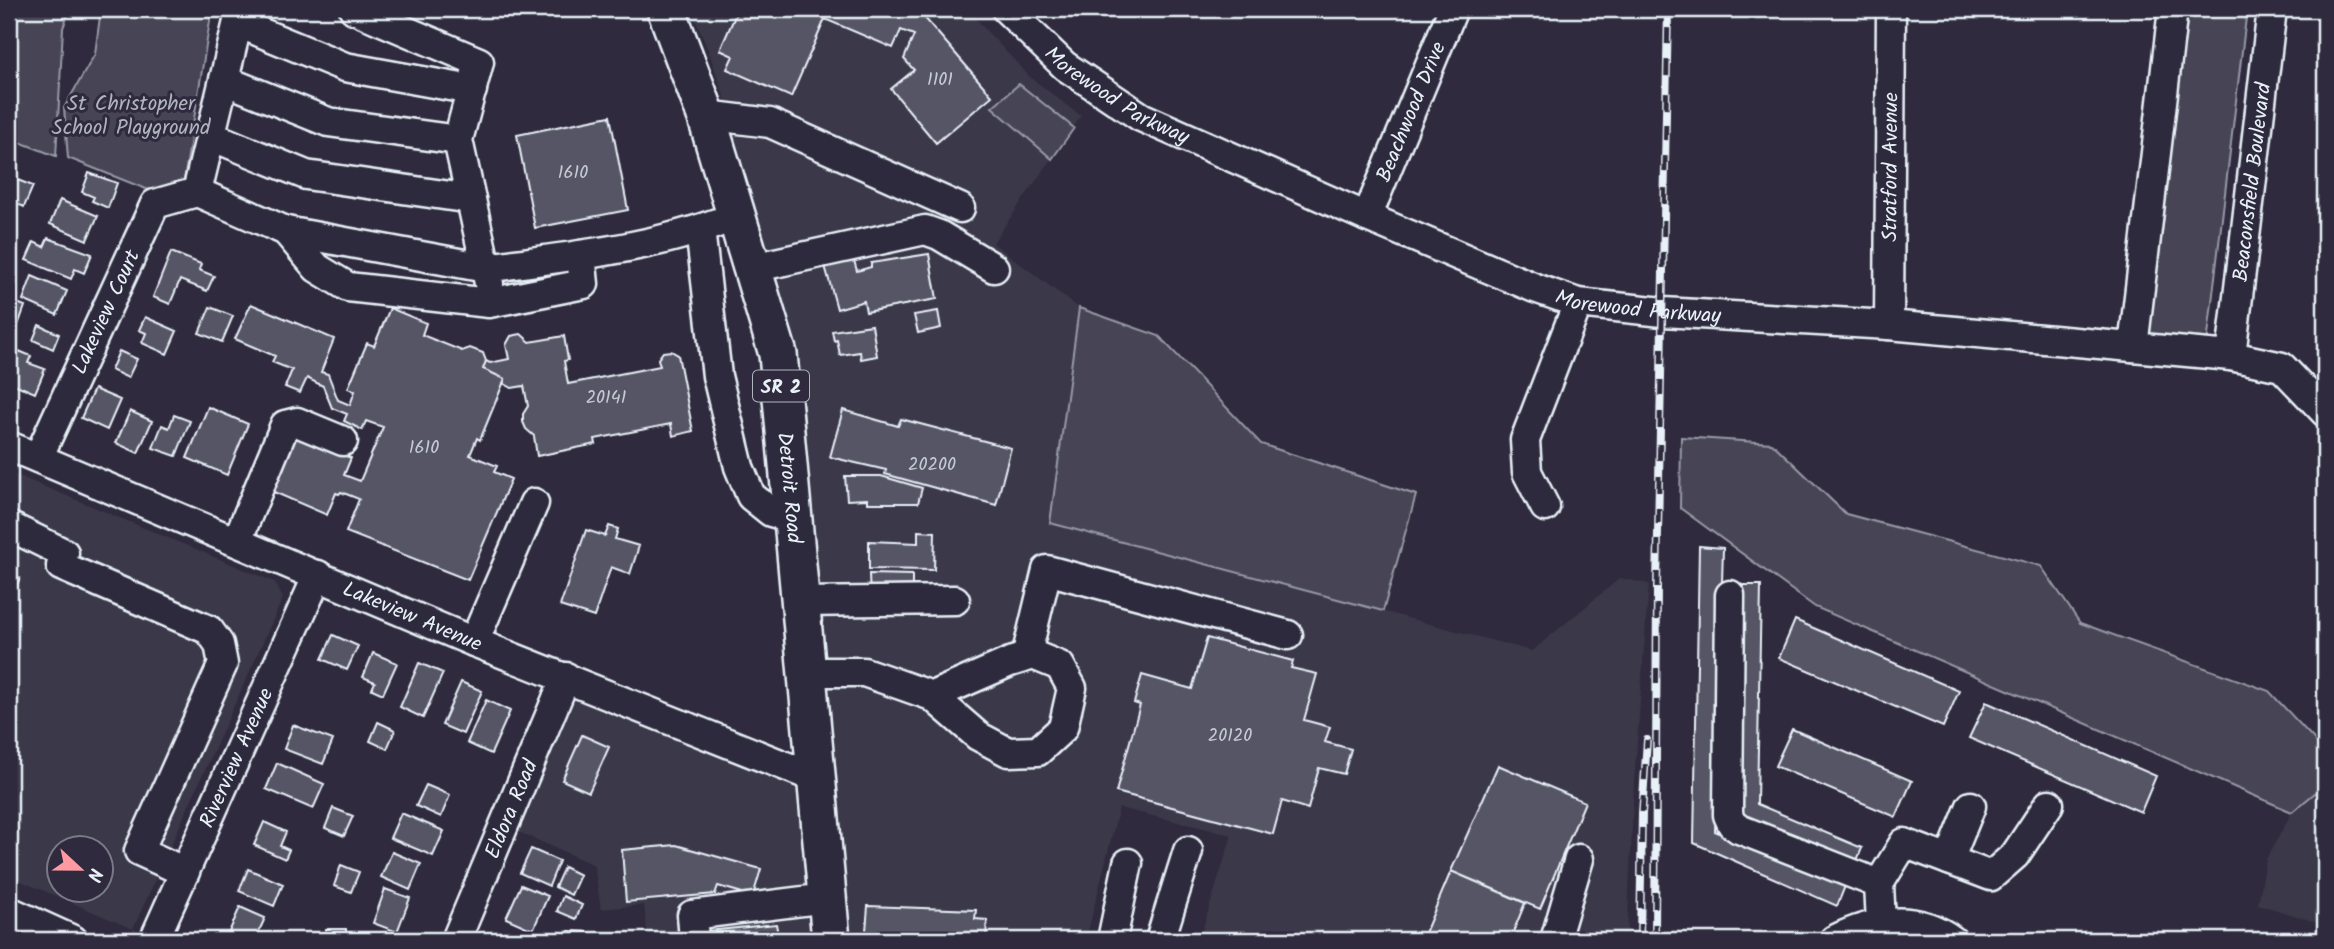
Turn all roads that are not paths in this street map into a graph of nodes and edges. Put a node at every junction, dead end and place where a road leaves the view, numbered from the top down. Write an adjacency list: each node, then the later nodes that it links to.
1 (354, 9): 10 (street)
2 (666, 9): 11 (main road, Detroit Road / SR 2)
3 (1006, 9): 18 (street, Morewood Parkway)
4 (1453, 9): 18 (street, Beachwood Drive)
5 (1891, 9): 27 (street, Stratford Avenue)
6 (2173, 9): 28 (street)
7 (2272, 9): 29 (street, Beaconsfield Boulevard)
8 (239, 16): 9 (street); 10 (street)
9 (224, 80): 12 (street); 13 (street)
10 (472, 90): 13 (street)
11 (706, 115): 16 (street); 17 (main road, Detroit Road / SR 2)
12 (211, 136): 14 (street); 15 (street)
13 (458, 140): 15 (street)
14 (197, 192): 20 (street); 33 (street, Lakeview Court)
15 (471, 199): 22 (street)
16 (960, 208)
17 (736, 215): 19 (street); 23 (main road, Detroit Road / SR 2)
18 (1367, 216): 26 (street, Morewood Parkway)
19 (699, 229): 21 (street); 36 (street)
20 (286, 231): 22 (street); 25 (street)
21 (581, 255): 22 (street); 25 (street)
22 (486, 268): 25 (street)
23 (752, 268): 24 (street); 36 (main road, Detroit Road / SR 2)
24 (993, 268)
25 (492, 303)
26 (1578, 303): 27 (street, Morewood Parkway); 35 (street)
27 (1889, 325): 28 (street, Morewood Parkway)
28 (2133, 347): 29 (street, Morewood Parkway)
29 (2231, 356): 30 (street, Morewood Parkway)
30 (2325, 412)
31 (343, 441): 38 (street)
32 (9, 446): 33 (street, Lakeview Avenue)
33 (38, 458): 38 (street, Lakeview Avenue)
34 (534, 503): 44 (street)
35 (1545, 507)
36 (793, 518): 42 (main road, Detroit Road / SR 2)
37 (9, 526): 56 (street)
38 (237, 541): 39 (street, Lakeview Avenue)
39 (318, 575): 44 (street, Lakeview Avenue); 56 (street, Riverview Avenue)
40 (1730, 595): 57 (street)
41 (955, 600): 42 (street)
42 (801, 602): 46 (main road, Detroit Road / SR 2)
43 (1288, 635): 45 (street)
44 (474, 642): 47 (street, Lakeview Avenue)
45 (1026, 657): 48 (street); 48 (street)
46 (808, 672): 48 (street); 49 (main road, Detroit Road / SR 2)
47 (566, 677): 49 (street, Lakeview Avenue); 63 (street, Eldora Road)
48 (932, 696)
49 (818, 779): 58 (main road, Detroit Road / SR 2)
50 (2049, 804): 54 (street)
51 (1971, 806): 54 (street)
52 (1188, 851): 67 (street)
53 (1579, 859): 68 (street)
54 (1950, 860): 57 (street)
55 (1128, 863): 66 (street)
56 (185, 872): 62 (street, Riverview Avenue)
57 (1879, 884): 60 (street)
58 (827, 898): 64 (street); 65 (main road, Detroit Road / SR 2)
59 (9, 911): 61 (street)
60 (1881, 923): 69 (street); 70 (street)
61 (73, 940)
62 (154, 940)
63 (456, 940)
64 (694, 940)
65 (831, 940)
66 (1112, 940)
67 (1160, 940)
68 (1555, 940)
69 (1834, 940)
70 (1952, 940)

